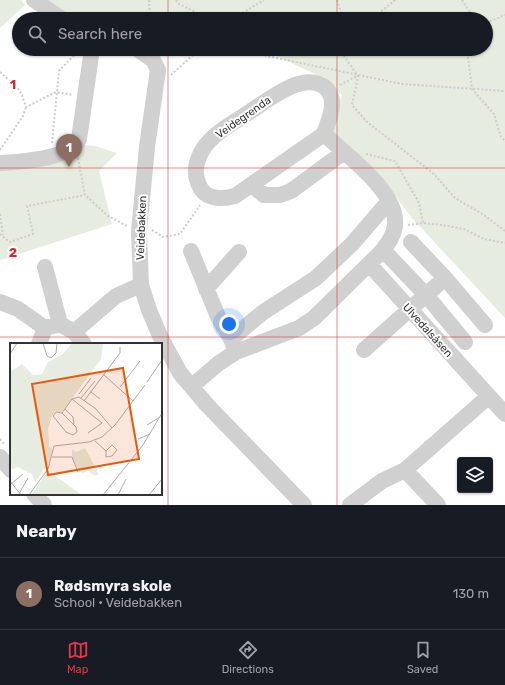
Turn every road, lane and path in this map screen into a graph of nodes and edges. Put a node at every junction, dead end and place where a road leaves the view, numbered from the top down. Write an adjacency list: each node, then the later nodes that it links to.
1 (34, 0): 8 (street)
2 (149, 0): 9 (path)
3 (176, 0): 10 (path)
4 (264, 0): 11 (path)
5 (337, 0): 12 (path)
6 (395, 0): 13 (path)
7 (462, 0): 14 (path)
8 (52, 12)
9 (150, 12)
10 (196, 12)
11 (244, 12)
12 (341, 12)
13 (380, 12)
14 (470, 12)
15 (505, 15): 16 (path)
16 (493, 20)
17 (73, 56): 29 (path)
18 (91, 56): 31 (street)
19 (147, 56): 26 (street, Veidebakken)
20 (192, 56): 26 (path)
21 (266, 56): 25 (path)
22 (344, 56): 25 (path)
23 (468, 56): 27 (path)
24 (0, 72): 32 (path)
25 (358, 76): 27 (path); 30 (path); 48 (path)
26 (156, 84): 47 (street, Veidebakken)
27 (472, 89): 28 (path); 34 (path)
28 (505, 91)
29 (56, 92): 31 (path); 32 (path); 38 (path)
30 (329, 93): 33 (street); 41 (street, Veidegrenda)
31 (84, 96): 35 (street)
32 (26, 107): 36 (path)
33 (324, 134): 37 (street); 40 (street)
34 (505, 141)
35 (76, 145): 38 (street); 42 (path)
36 (0, 150)
37 (344, 152): 40 (street); 43 (street); 45 (path)
38 (50, 156): 39 (street)
39 (0, 163)
40 (252, 185): 41 (street)
41 (207, 194): 47 (path)
42 (85, 195): 47 (path); 50 (path)
43 (390, 202): 46 (street); 70 (street)
44 (0, 214): 50 (path)
45 (424, 223): 46 (path); 52 (path)
46 (395, 226): 53 (street)
47 (139, 227): 59 (street, Veidebakken)
48 (505, 231)
49 (0, 234): 50 (path)
50 (3, 235)
51 (411, 242): 58 (street)
52 (505, 243)
53 (383, 250): 56 (street); 61 (street)
54 (191, 251): 60 (street)
55 (239, 252): 60 (street)
56 (369, 264): 63 (street, Ulvedalsåsen); 70 (street)
57 (45, 267): 64 (street)
58 (445, 278): 61 (street); 65 (street)
59 (141, 285): 67 (street); 72 (street, Veidebakken)
60 (206, 289): 70 (street)
61 (426, 295): 63 (street); 68 (street)
62 (0, 302): 66 (street)
63 (410, 310): 71 (street); 73 (street, Ulvedalsåsen)
64 (60, 324): 66 (street); 67 (street)
65 (485, 325)
66 (45, 328): 69 (street)
67 (79, 338)
68 (465, 342)
69 (39, 343)
70 (234, 346): 72 (street)
71 (364, 350)
72 (192, 386): 80 (street, Veidebakken)
73 (488, 397): 74 (street, Ulvedalsåsen); 77 (street)
74 (505, 414)
75 (0, 457): 76 (street)
76 (10, 469)
77 (405, 470): 81 (street); 82 (street)
78 (35, 495): 79 (street)
79 (44, 505)
80 (304, 505)
81 (350, 505)
82 (438, 505)

